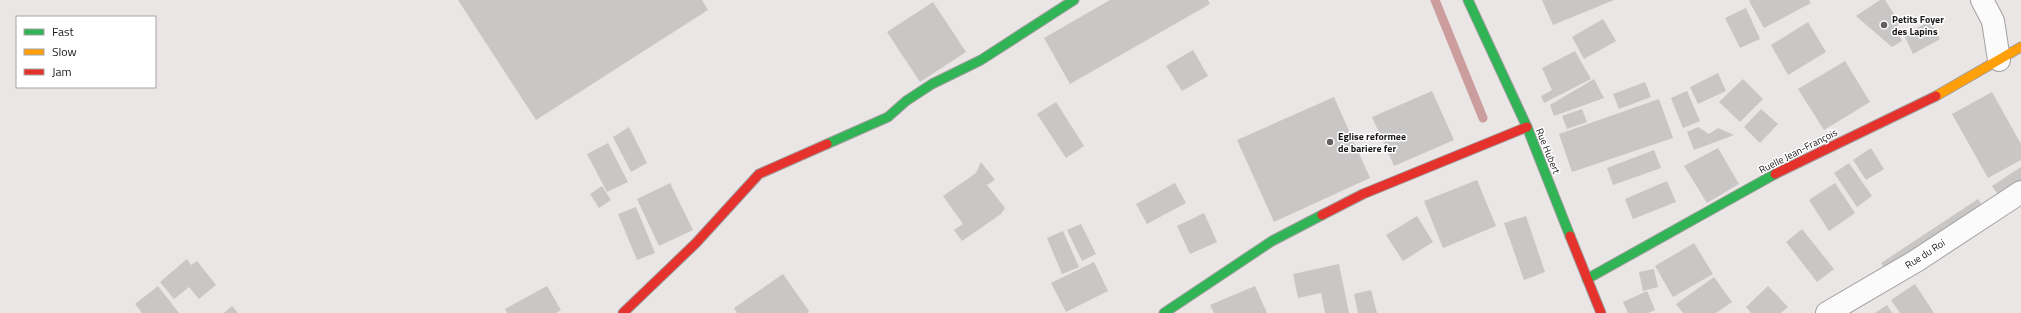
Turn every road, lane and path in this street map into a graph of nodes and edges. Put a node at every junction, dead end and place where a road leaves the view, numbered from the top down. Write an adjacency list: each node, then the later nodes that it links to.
1 (1074, 0): 9 (street)
2 (1468, 0): 6 (street, Rue Hubert)
3 (1982, 0): 5 (street)
4 (2021, 47): 5 (street, Ruelle Jean-François)
5 (1999, 60): 8 (street, Ruelle Jean-François)
6 (1527, 127): 8 (street, Rue Hubert); 10 (street)
7 (2021, 192): 12 (street, Rue du Roi)
8 (1587, 279): 11 (street, Rue Hubert)
9 (623, 313)
10 (1164, 313)
11 (1601, 313)
12 (1827, 313)

